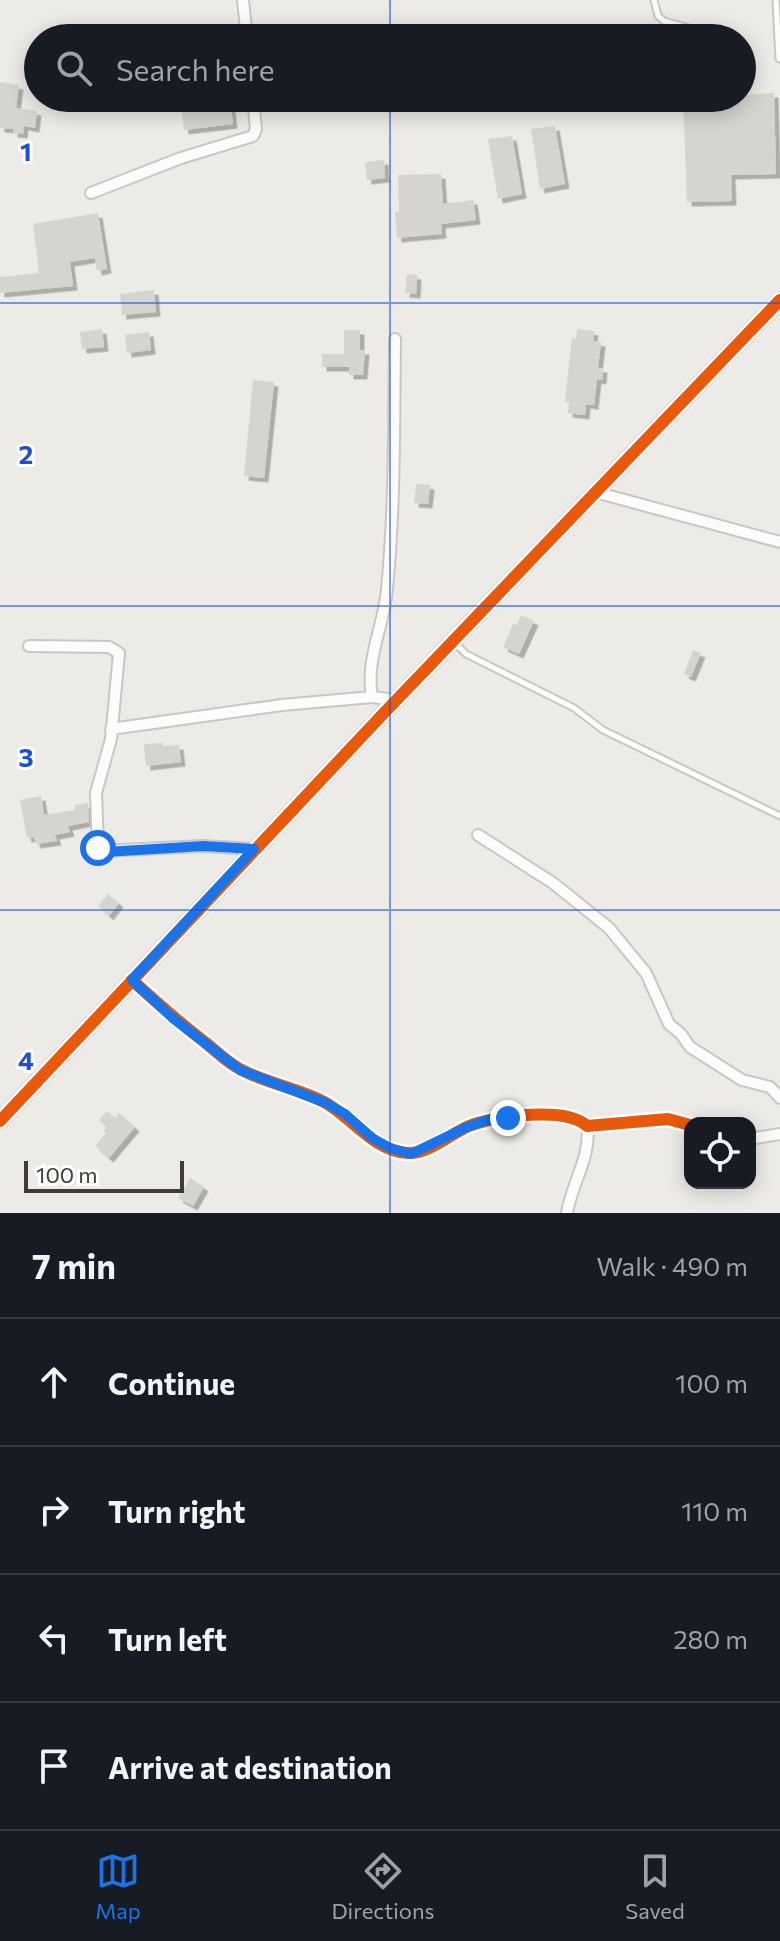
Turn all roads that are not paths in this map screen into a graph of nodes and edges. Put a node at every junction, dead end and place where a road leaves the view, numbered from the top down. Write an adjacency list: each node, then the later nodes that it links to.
1 (243, 0): 4 (street)
2 (654, 0): 5 (lane)
3 (776, 0): 6 (lane)
4 (246, 24)
5 (675, 24)
6 (779, 59)
7 (254, 112): 8 (street)
8 (91, 193)
9 (780, 300): 11 (street)
10 (395, 339): 15 (street)
11 (595, 492): 12 (street); 13 (street)
12 (780, 542)
13 (453, 641): 16 (street); 18 (lane)
14 (29, 646): 17 (street)
15 (372, 697): 16 (street); 17 (street)
16 (396, 700): 20 (street)
17 (111, 729): 20 (street)
18 (780, 816)
19 (478, 835): 22 (street)
20 (254, 849): 21 (street)
21 (132, 980): 23 (street); 25 (street)
22 (780, 1098)
23 (0, 1121)
24 (684, 1123): 25 (street)
25 (587, 1126): 28 (street)
26 (780, 1134): 27 (street)
27 (756, 1138)
28 (567, 1213)

